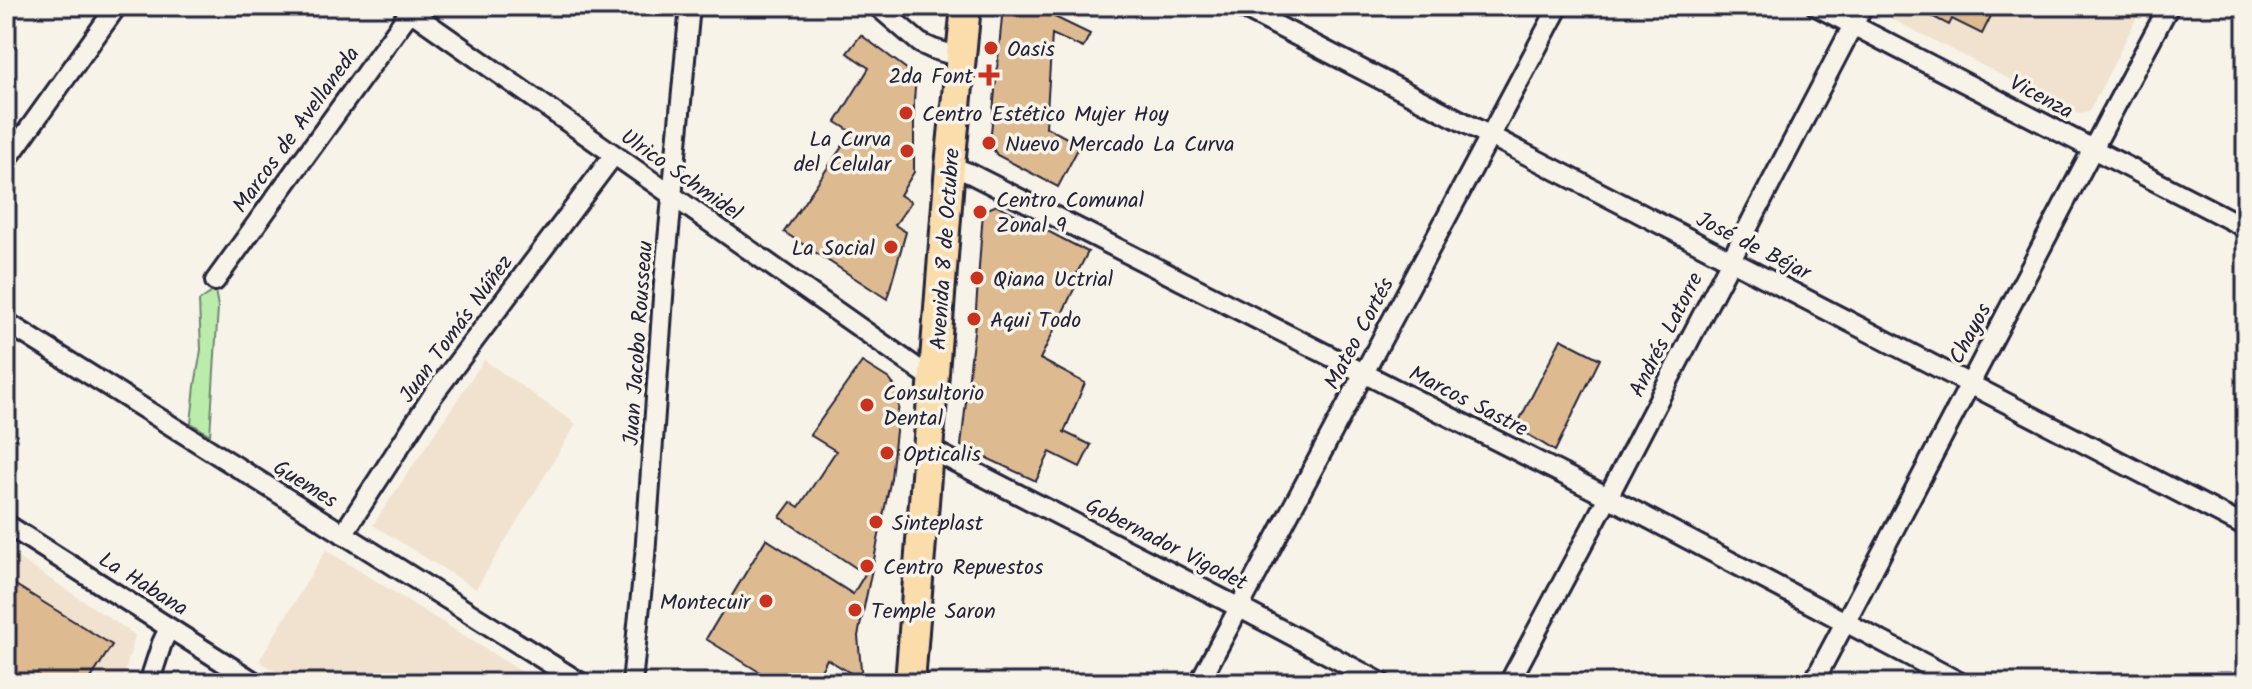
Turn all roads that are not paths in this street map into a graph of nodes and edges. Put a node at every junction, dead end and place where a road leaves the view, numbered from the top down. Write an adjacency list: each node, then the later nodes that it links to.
1 (117, 6): 16 (street)
2 (690, 6): 18 (street, Juan Jacobo Rousseau)
3 (877, 6): 12 (street)
4 (966, 6): 12 (main road, Avenida 8 de Octubre)
5 (1239, 6): 13 (street, José de Béjar)
6 (1559, 6): 13 (street, Mateo Cortés)
7 (1816, 6): 11 (street, Vicenza)
8 (1863, 6): 11 (street, Andrés Latorre)
9 (2169, 6): 14 (street, Chayos)
10 (409, 8): 15 (street, Ulrico Schmidel); 21 (street, Marcos de Avellaneda)
11 (1852, 25): 14 (street, Vicenza); 20 (street, Andrés Latorre)
12 (960, 57): 17 (main road, Avenida 8 de Octubre)
13 (1489, 138): 20 (street, José de Béjar); 23 (street, Mateo Cortés)
14 (2092, 149): 19 (street, Vicenza); 25 (street, Chayos)
15 (613, 156): 18 (street, Ulrico Schmidel); 30 (street, Juan Tomás Núñez)
16 (6, 161)
17 (950, 166): 23 (street, Marcos Sastre); 24 (main road, Avenida 8 de Octubre)
18 (673, 196): 24 (street, Ulrico Schmidel); 37 (street, Juan Jacobo Rousseau)
19 (2246, 228)
20 (1730, 260): 25 (street, José de Béjar); 27 (street, Andrés Latorre)
21 (215, 281)
22 (6, 322): 30 (street, Guemes)
23 (1364, 373): 27 (street, Marcos Sastre); 31 (street, Mateo Cortés)
24 (934, 380): 26 (main road, Avenida 8 de Octubre)
25 (1970, 382): 29 (street, José de Béjar); 32 (street, Chayos)
26 (930, 449): 31 (street, Gobernador Vigodet); 38 (main road, Avenida 8 de Octubre)
27 (1608, 497): 32 (street, Marcos Sastre); 41 (street, Andrés Latorre)
28 (6, 524): 33 (street, La Habana)
29 (2246, 527)
30 (343, 534): 36 (street, Guemes)
31 (1238, 607): 39 (street, Mateo Cortés); 40 (street, Gobernador Vigodet)
32 (1845, 622): 42 (street, Chayos); 43 (street, Marcos Sastre)
33 (169, 628): 34 (street); 35 (street, La Habana)
34 (149, 683)
35 (256, 683)
36 (581, 683)
37 (632, 683)
38 (910, 683)
39 (1199, 683)
40 (1382, 683)
41 (1509, 683)
42 (1813, 683)
43 (1961, 683)

